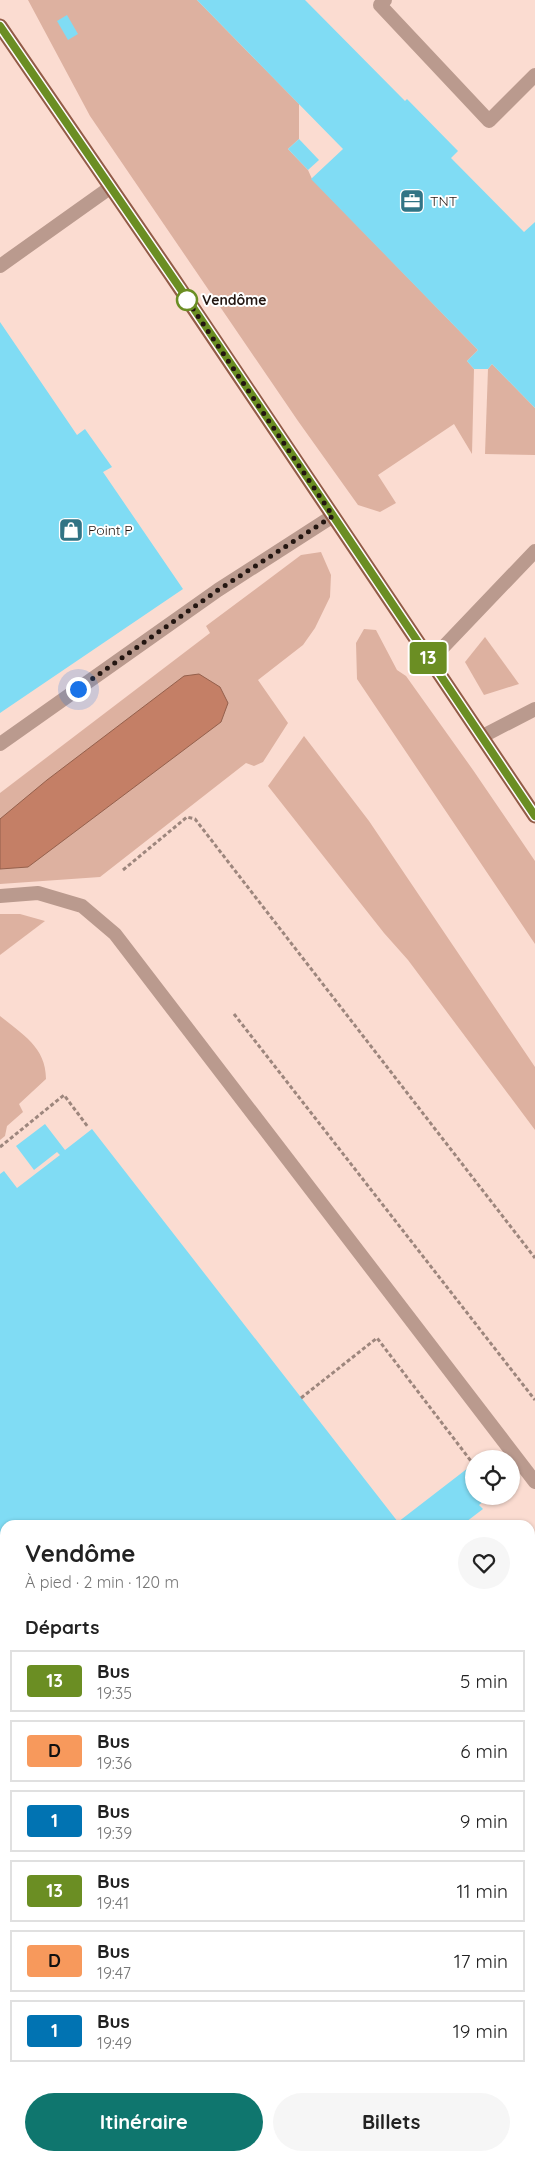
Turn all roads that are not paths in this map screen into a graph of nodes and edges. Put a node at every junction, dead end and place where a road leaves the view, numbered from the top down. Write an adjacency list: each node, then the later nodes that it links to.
1 (385, 0): 3 (lane)
2 (0, 26): 4 (main road)
3 (535, 75)
4 (110, 187): 5 (lane); 6 (main road)
5 (0, 266)
6 (333, 516): 8 (main road); 11 (lane)
7 (535, 552): 8 (lane)
8 (430, 660): 10 (main road)
9 (535, 710): 10 (lane)
10 (481, 737): 12 (main road)
11 (0, 744)
12 (535, 816)
13 (0, 896): 14 (lane)
14 (535, 1482)

